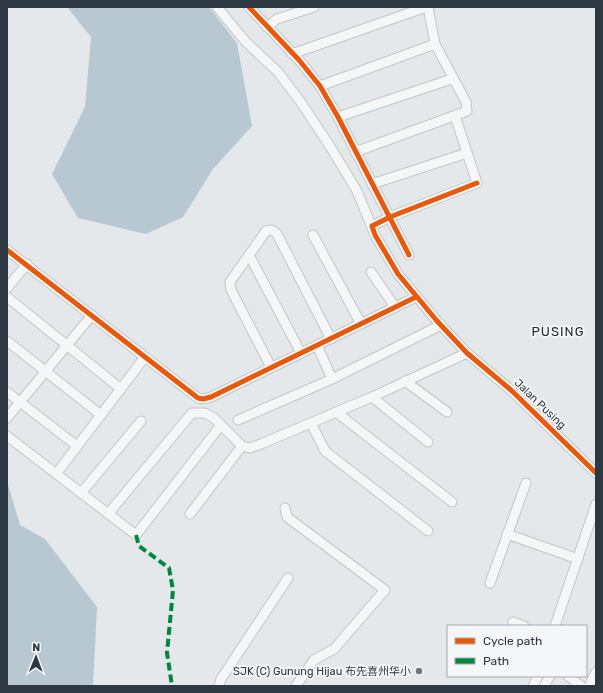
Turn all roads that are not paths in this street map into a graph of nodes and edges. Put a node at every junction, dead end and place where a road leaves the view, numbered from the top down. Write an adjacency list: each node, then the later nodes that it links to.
1 (217, 7): 18 (street, Jalan Pusing)
2 (249, 7): 7 (street)
3 (314, 7): 7 (street)
4 (399, 7): 6 (street)
5 (427, 7): 6 (street); 8 (street)
6 (402, 16): 9 (street)
7 (267, 27): 9 (street)
8 (435, 44): 10 (street); 11 (street)
9 (292, 54): 11 (street)
10 (452, 79): 12 (street); 13 (street)
11 (320, 86): 13 (street)
12 (455, 116): 14 (street); 15 (street)
13 (338, 117): 14 (street)
14 (355, 152): 16 (street)
15 (467, 153): 16 (street); 17 (street)
16 (372, 184): 17 (street)
17 (390, 217): 18 (street); 22 (street)
18 (372, 226): 26 (street, Jalan Pusing)
19 (312, 235): 30 (street)
20 (7, 250): 23 (street)
21 (249, 255): 32 (street); 36 (street); 39 (street)
22 (409, 255)
23 (27, 264): 25 (street); 29 (street)
24 (372, 272): 28 (street)
25 (7, 288)
26 (416, 296): 28 (street); 31 (street, Jalan Pusing)
27 (7, 297): 34 (street)
28 (395, 307): 30 (street)
29 (92, 315): 34 (street); 38 (street)
30 (361, 324): 32 (street)
31 (441, 325): 37 (street, Jalan Pusing); 41 (street)
32 (331, 339): 35 (street)
33 (7, 341): 40 (street)
34 (67, 346): 40 (street); 43 (street)
35 (317, 346): 36 (street); 41 (street)
36 (301, 353): 39 (street)
37 (467, 353): 42 (street); 59 (street, Jalan Pusing)
38 (146, 357): 39 (street); 43 (street)
39 (271, 367)
40 (45, 371): 46 (street); 49 (street)
41 (332, 379): 52 (street)
42 (406, 382): 45 (street); 48 (street)
43 (121, 389): 49 (street)
44 (7, 392): 46 (street)
45 (372, 397): 47 (street); 56 (street)
46 (20, 402): 50 (street); 57 (street)
47 (336, 412): 53 (street); 63 (street)
48 (447, 412)
49 (101, 415): 57 (street)
50 (7, 418)
51 (141, 420): 62 (street)
52 (238, 420)
53 (311, 423): 58 (street); 68 (street)
54 (221, 425): 58 (street); 66 (street); 66 (street)
55 (7, 436): 60 (street)
56 (428, 442)
57 (77, 446): 60 (street)
58 (242, 446): 67 (street)
59 (596, 473)
60 (56, 474): 62 (street)
61 (526, 483): 69 (street)
62 (81, 493): 66 (street)
63 (452, 502)
64 (596, 504): 70 (street)
65 (285, 508): 81 (street)
66 (108, 514)
67 (190, 514)
68 (428, 531)
69 (507, 534): 70 (street); 72 (street)
70 (578, 559): 75 (street)
71 (288, 578): 80 (street)
72 (490, 583)
73 (512, 622): 74 (street)
74 (521, 625)
75 (555, 625)
76 (596, 672): 85 (street)
77 (538, 677): 82 (street)
78 (549, 677): 83 (street)
79 (569, 677): 84 (street)
80 (219, 686)
81 (296, 686)
82 (533, 686)
83 (544, 686)
84 (581, 686)
85 (589, 686)

